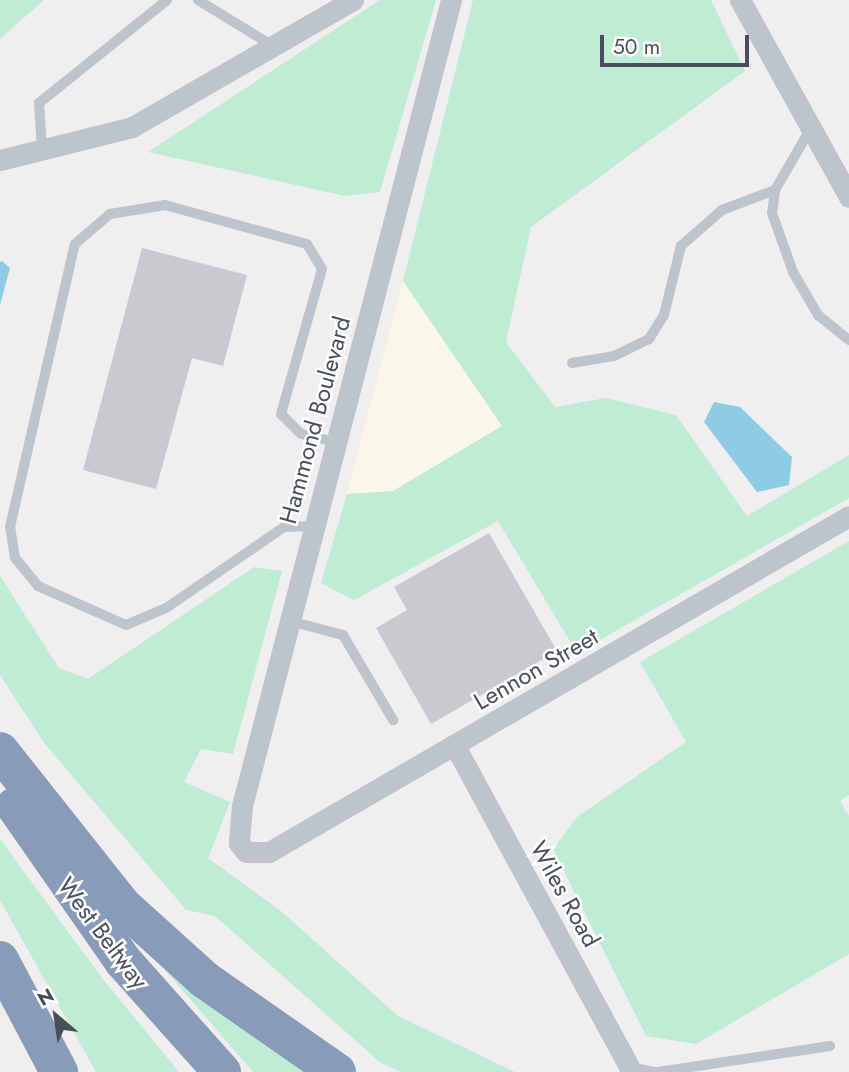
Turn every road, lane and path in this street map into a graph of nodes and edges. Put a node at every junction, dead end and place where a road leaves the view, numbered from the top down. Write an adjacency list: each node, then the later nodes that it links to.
1 (167, 0): 8 (lane)
2 (198, 0): 6 (lane)
3 (354, 0): 6 (street)
4 (452, 0): 14 (street, Hammond Boulevard)
5 (740, 0): 7 (street)
6 (273, 46): 8 (street)
7 (811, 128): 10 (lane); 11 (street)
8 (41, 149): 9 (street)
9 (0, 160)
10 (775, 190): 12 (lane); 13 (lane)
11 (849, 197)
12 (849, 340)
13 (572, 363)
14 (337, 442): 16 (street, Hammond Boulevard); 16 (lane)
15 (849, 516): 19 (street, Lennon Street)
16 (315, 526): 17 (street, Hammond Boulevard)
17 (290, 621): 18 (lane); 22 (street, Hammond Boulevard)
18 (393, 720)
19 (455, 746): 22 (street, Lennon Street); 25 (street, Wiles Road)
20 (0, 751): 28 (highway)
21 (0, 782): 27 (highway, West Beltway)
22 (246, 852)
23 (0, 960): 26 (highway)
24 (830, 1045): 29 (lane)
25 (629, 1067): 29 (lane)
26 (60, 1072)
27 (222, 1072)
28 (337, 1072)
29 (656, 1072)

